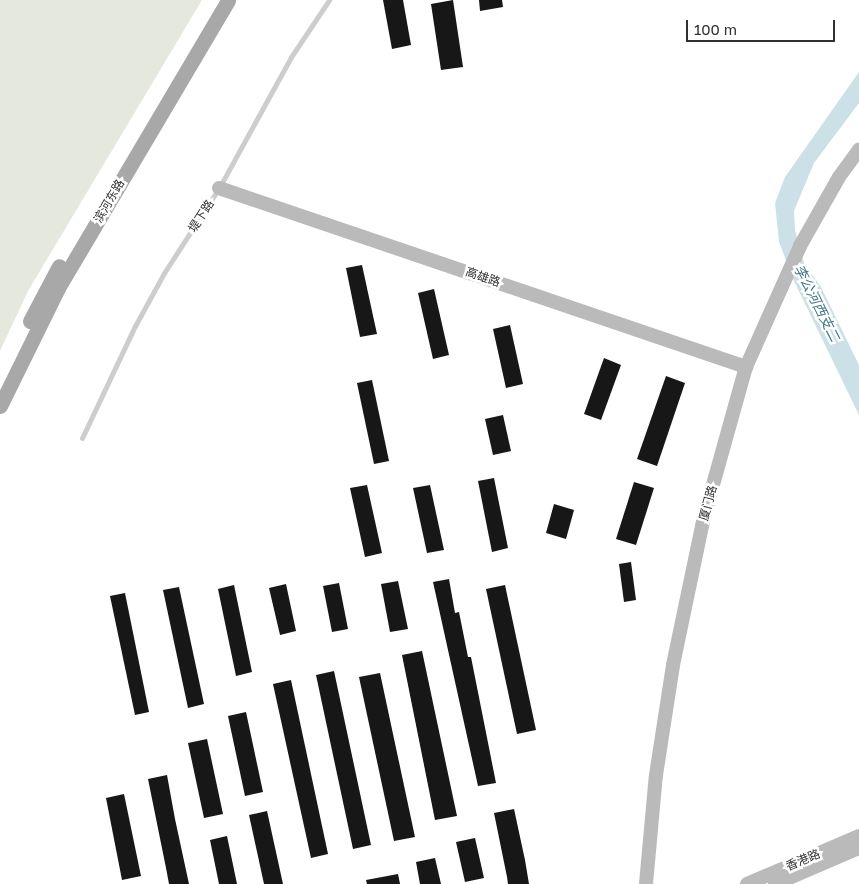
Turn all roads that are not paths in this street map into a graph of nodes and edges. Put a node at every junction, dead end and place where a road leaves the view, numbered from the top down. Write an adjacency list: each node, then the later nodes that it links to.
1 (216, 0): 7 (main road, 滨河东路)
2 (228, 0): 8 (main road, 滨河东路)
3 (329, 0): 5 (lane, 堤下路)
4 (859, 149): 6 (street, 厦门路)
5 (219, 188): 6 (street, 高雄路); 9 (lane, 堤下路)
6 (746, 367): 12 (street, 厦门路)
7 (0, 382)
8 (0, 406)
9 (82, 438)
10 (859, 836): 13 (street, 香港路)
11 (859, 848): 14 (street, 香港路)
12 (646, 884)
13 (747, 884)
14 (775, 884)

